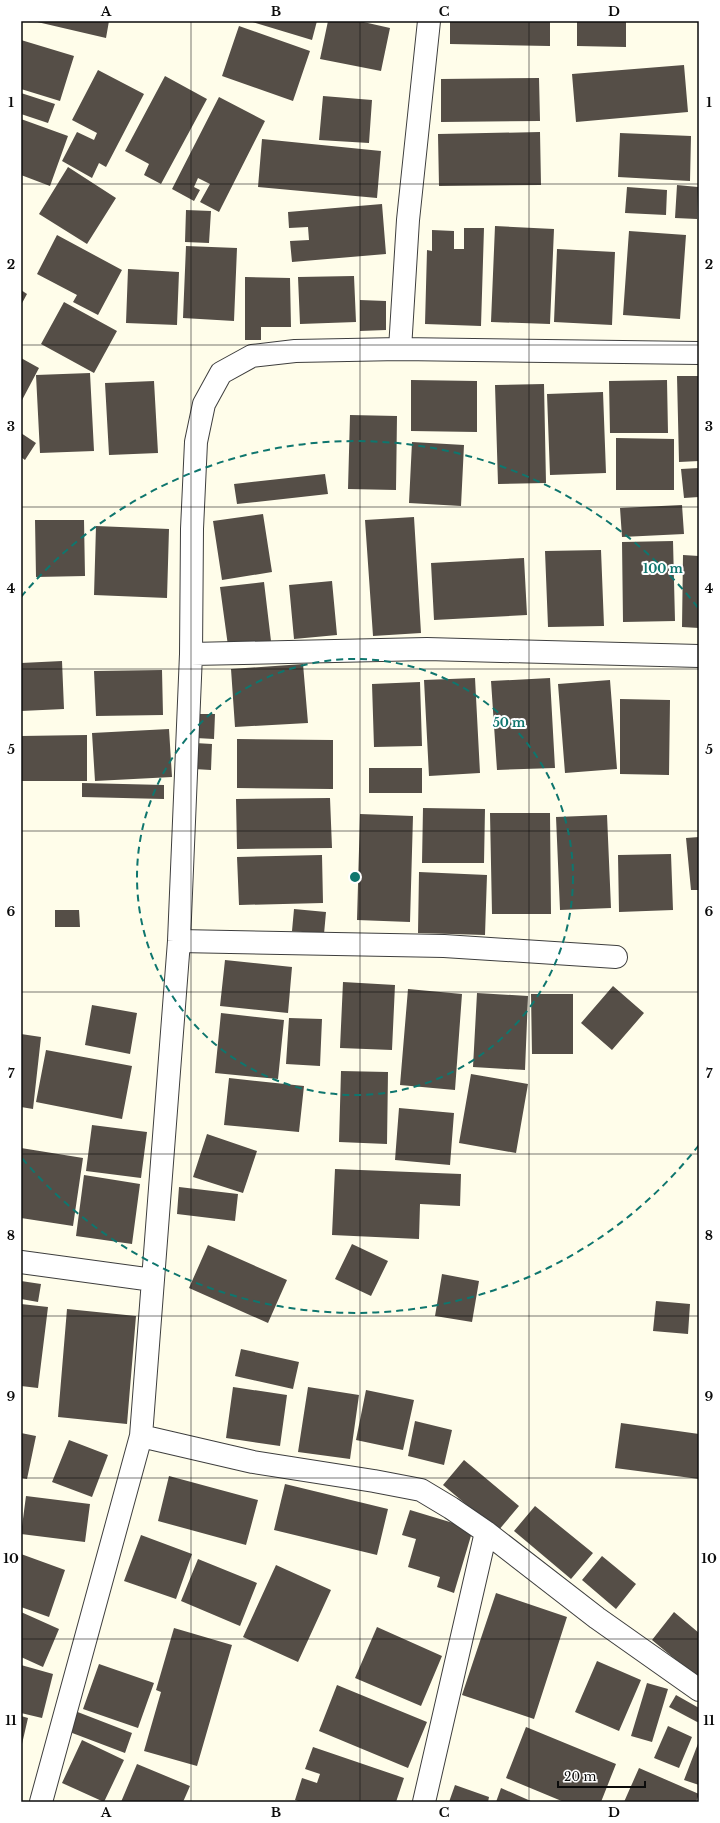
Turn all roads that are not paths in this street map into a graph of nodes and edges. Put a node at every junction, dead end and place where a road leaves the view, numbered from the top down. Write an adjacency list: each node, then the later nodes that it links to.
1 (429, 21): 2 (street)
2 (400, 349): 3 (street); 4 (street)
3 (699, 353)
4 (191, 654): 5 (street); 6 (street)
5 (699, 656)
6 (180, 941): 7 (street); 9 (street)
7 (616, 957)
8 (21, 1262): 9 (street)
9 (153, 1280): 10 (street)
10 (141, 1436): 11 (street); 13 (street)
11 (486, 1532): 12 (street); 14 (street)
12 (699, 1690)
13 (41, 1802)
14 (424, 1802)

